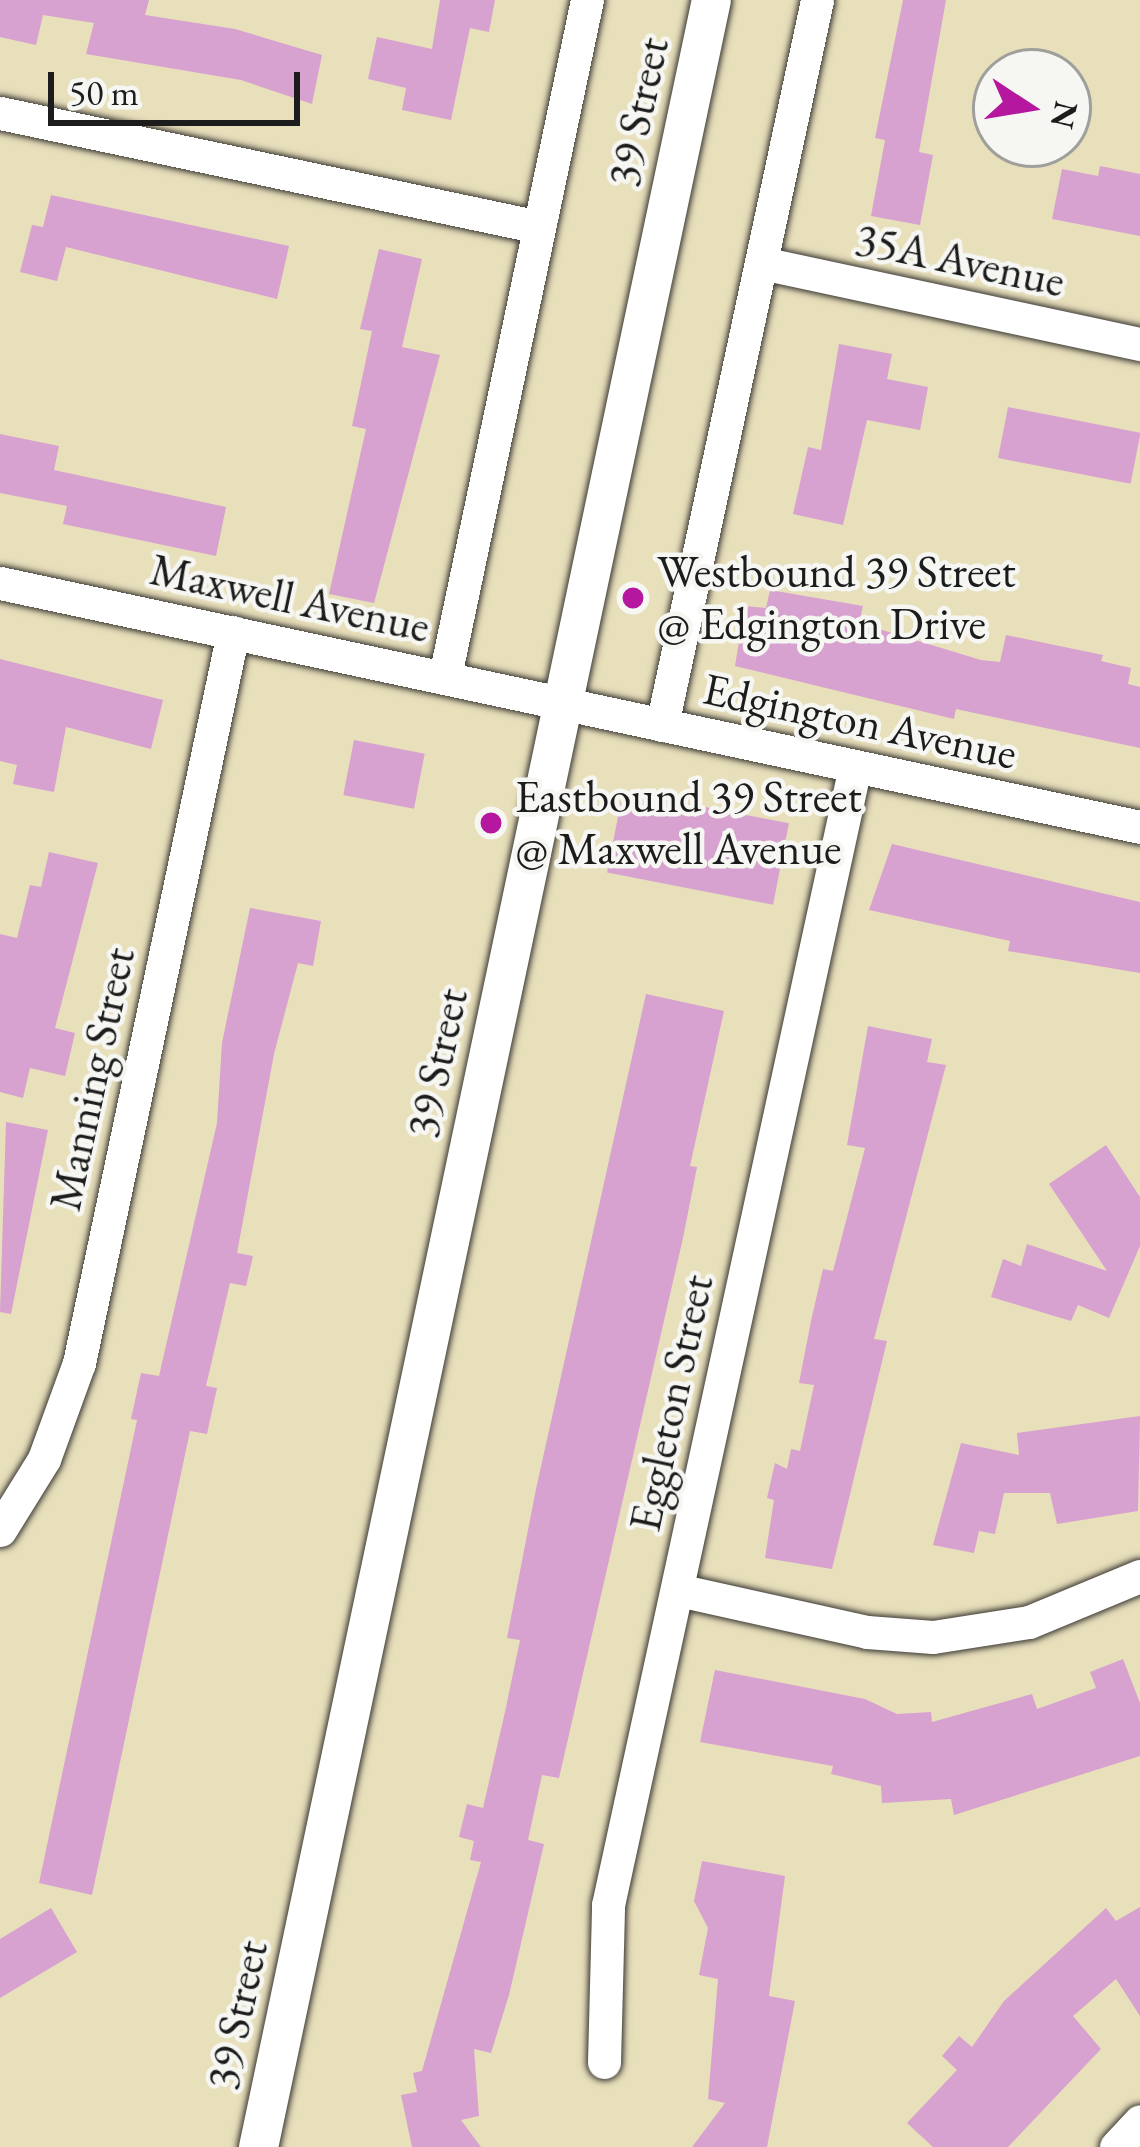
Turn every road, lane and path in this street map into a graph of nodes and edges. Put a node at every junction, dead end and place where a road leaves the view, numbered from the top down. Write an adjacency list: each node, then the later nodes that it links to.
1 (587, 0): 5 (street, 39 Street)
2 (711, 0): 11 (street, 39 Street)
3 (817, 0): 6 (street)
4 (0, 113): 5 (street)
5 (539, 227): 10 (street, 39 Street)
6 (762, 263): 7 (street, 35A Avenue); 12 (street)
7 (1140, 344)
8 (0, 583): 9 (street, Maxwell Avenue)
9 (233, 632): 10 (street, Maxwell Avenue); 15 (street, Manning Street)
10 (445, 676): 11 (street, Maxwell Avenue)
11 (562, 703): 12 (street, Edgington Avenue); 20 (street, 39 Street)
12 (662, 724): 13 (street, Edgington Avenue)
13 (854, 766): 14 (street, Edgington Avenue); 17 (street, Eggleton Street)
14 (1140, 827)
15 (0, 1531)
16 (1140, 1576): 17 (street)
17 (677, 1590): 18 (street, Eggleton Street)
18 (604, 2062)
19 (1140, 2121): 21 (street)
20 (258, 2147)
21 (1116, 2147)

